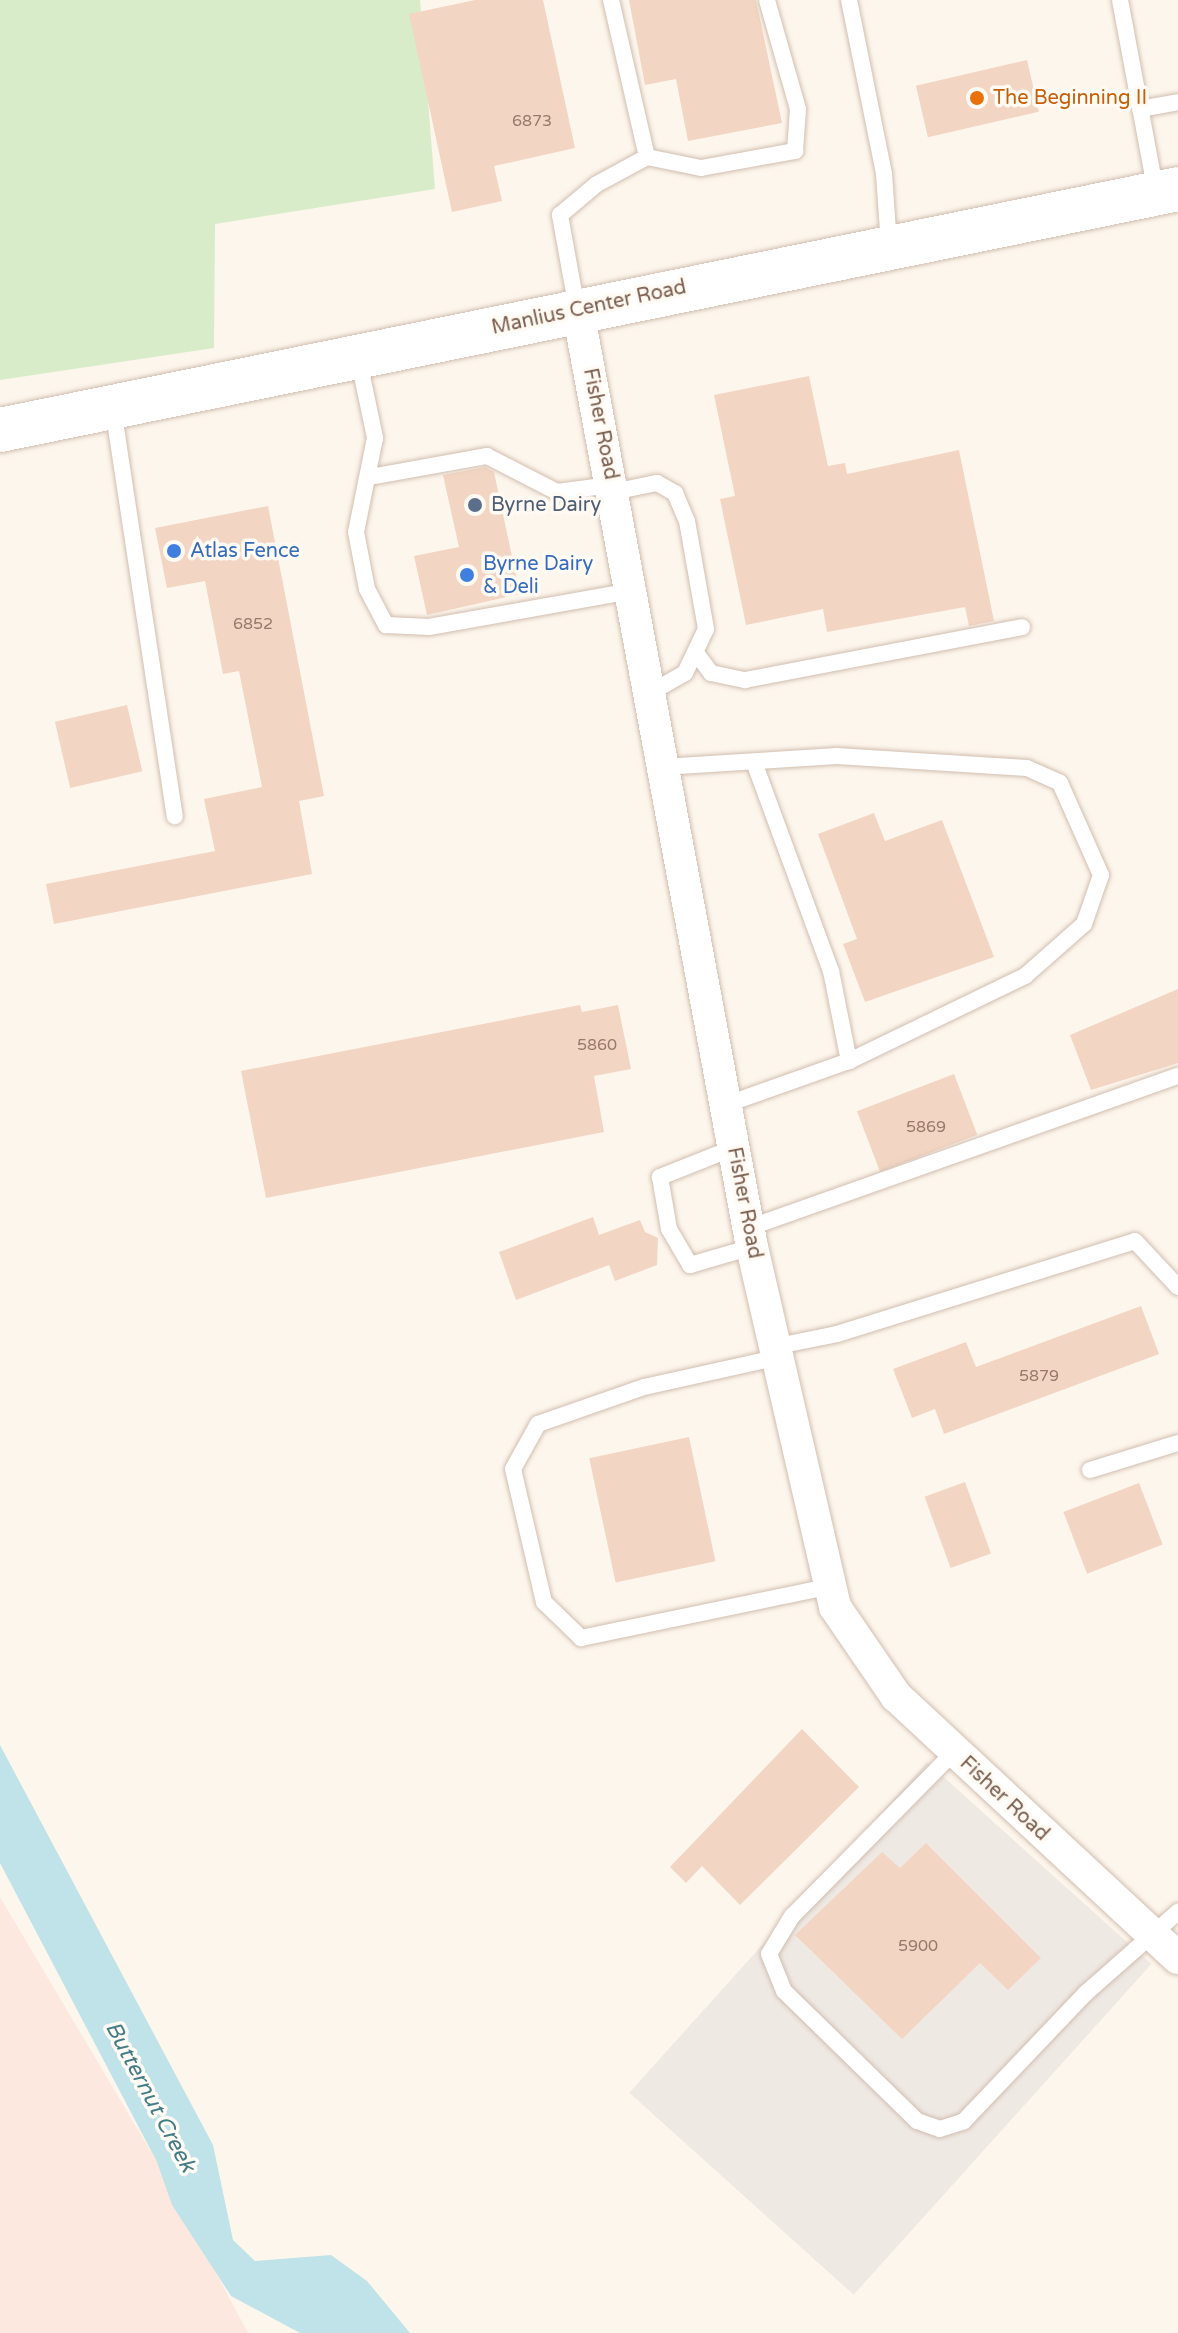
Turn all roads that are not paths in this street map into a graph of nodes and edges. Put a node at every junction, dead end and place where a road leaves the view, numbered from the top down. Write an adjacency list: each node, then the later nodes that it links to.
1 (611, 0): 7 (lane)
2 (767, 0): 7 (lane)
3 (849, 0): 9 (lane)
4 (1120, 0): 6 (lane)
5 (1178, 102): 6 (lane)
6 (1140, 109): 8 (lane)
7 (647, 157): 10 (lane)
8 (1167, 191): 9 (main road, Manlius Center Road)
9 (889, 248): 10 (main road, Manlius Center Road)
10 (578, 311): 11 (main road, Manlius Center Road); 15 (street, Fisher Road)
11 (357, 356): 12 (main road, Manlius Center Road); 14 (lane)
12 (113, 406): 13 (main road, Manlius Center Road); 22 (lane)
13 (0, 430)
14 (370, 477): 15 (lane); 16 (lane)
15 (612, 488): 16 (street, Fisher Road); 18 (lane)
16 (631, 591): 19 (street, Fisher Road)
17 (1022, 627): 18 (lane)
18 (696, 653): 19 (lane)
19 (650, 693): 21 (street, Fisher Road)
20 (754, 762): 21 (lane); 23 (lane); 23 (lane)
21 (663, 767): 25 (street, Fisher Road)
22 (175, 816)
23 (849, 1061): 25 (lane)
24 (1178, 1076): 27 (lane)
25 (725, 1105): 26 (street, Fisher Road)
26 (733, 1148): 27 (street, Fisher Road); 27 (lane)
27 (750, 1238): 29 (street, Fisher Road)
28 (1178, 1287): 29 (lane)
29 (774, 1352): 32 (street, Fisher Road); 32 (lane)
30 (1178, 1443): 31 (lane)
31 (1090, 1470)
32 (828, 1587): 33 (street, Fisher Road)
33 (953, 1753): 35 (street, Fisher Road); 35 (lane)
34 (1178, 1912): 35 (lane)
35 (1149, 1932): 36 (street, Fisher Road)
36 (1178, 1958)

